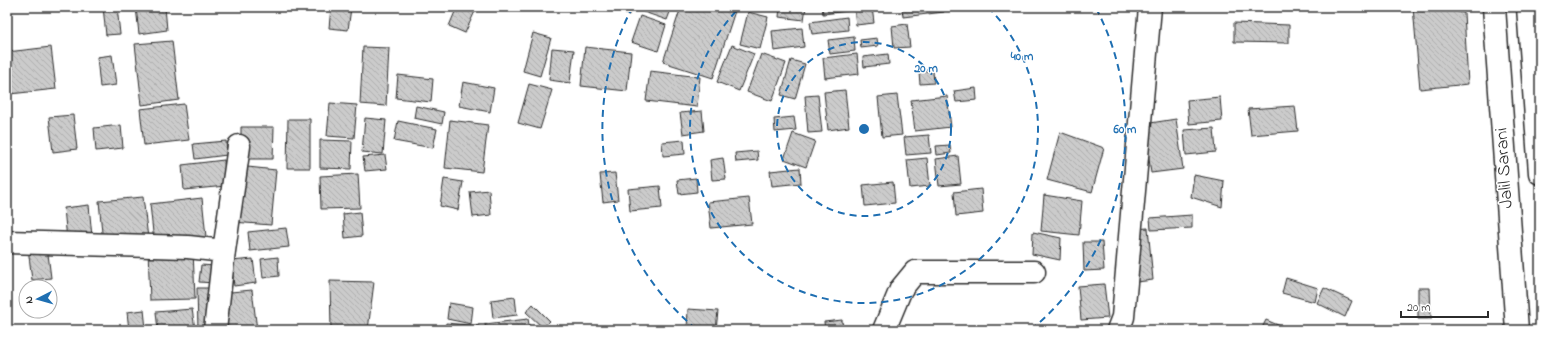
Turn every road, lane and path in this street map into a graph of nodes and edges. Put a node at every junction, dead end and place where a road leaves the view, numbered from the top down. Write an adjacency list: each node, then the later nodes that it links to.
1 (1150, 7): 11 (street)
2 (1494, 7): 12 (street, Jalil Sarani)
3 (1528, 7): 5 (street, Jalil Sarani)
4 (239, 146): 7 (street)
5 (1540, 173)
6 (7, 242): 7 (street)
7 (224, 250): 9 (street)
8 (1034, 272): 10 (street)
9 (215, 330)
10 (884, 330)
11 (1118, 330)
12 (1517, 330)

